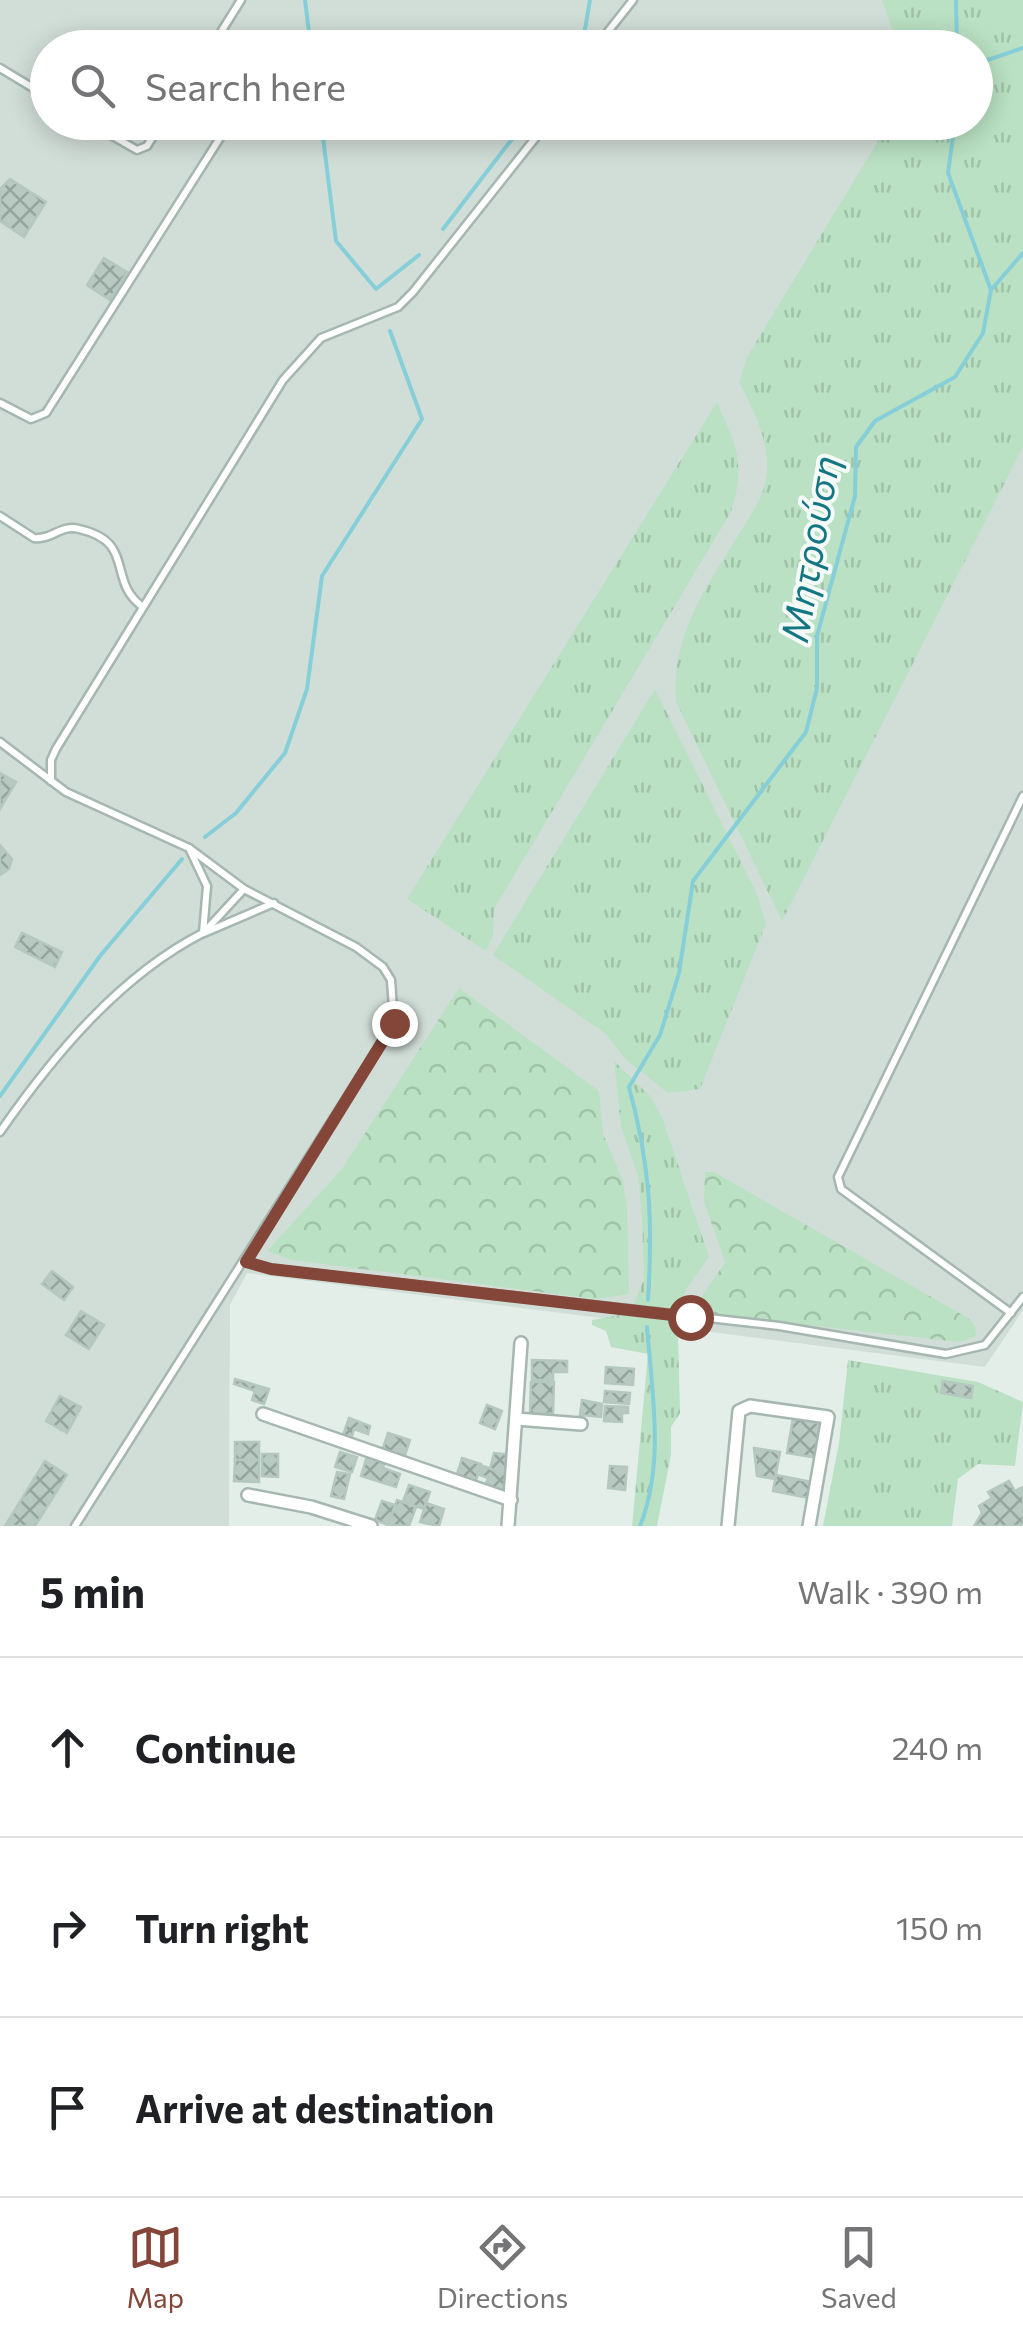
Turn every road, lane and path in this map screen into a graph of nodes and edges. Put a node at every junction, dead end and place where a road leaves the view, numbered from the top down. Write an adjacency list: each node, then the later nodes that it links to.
1 (241, 0): 3 (lane)
2 (633, 0): 4 (lane)
3 (222, 30)
4 (610, 30)
5 (0, 68): 6 (lane)
6 (30, 87)
7 (120, 140): 8 (lane)
8 (151, 140)
9 (219, 140): 11 (lane)
10 (533, 140): 13 (lane)
11 (0, 403)
12 (0, 516): 13 (lane)
13 (143, 608): 15 (lane)
14 (0, 742): 15 (lane)
15 (51, 781): 17 (lane)
16 (1023, 796): 24 (lane)
17 (189, 848): 18 (lane); 20 (lane)
18 (244, 889): 19 (lane); 20 (lane)
19 (274, 903): 20 (lane); 22 (lane)
20 (203, 934): 21 (lane)
21 (0, 1132)
22 (246, 1262): 24 (lane); 31 (lane)
23 (1023, 1296): 24 (lane)
24 (1011, 1313)
25 (521, 1343): 27 (street)
26 (262, 1414): 30 (street)
27 (516, 1419): 28 (street); 30 (street)
28 (581, 1424)
29 (248, 1495): 32 (street)
30 (511, 1500): 33 (street)
31 (76, 1526)
32 (371, 1526)
33 (508, 1526)
34 (728, 1526): 35 (street)
35 (809, 1526)

